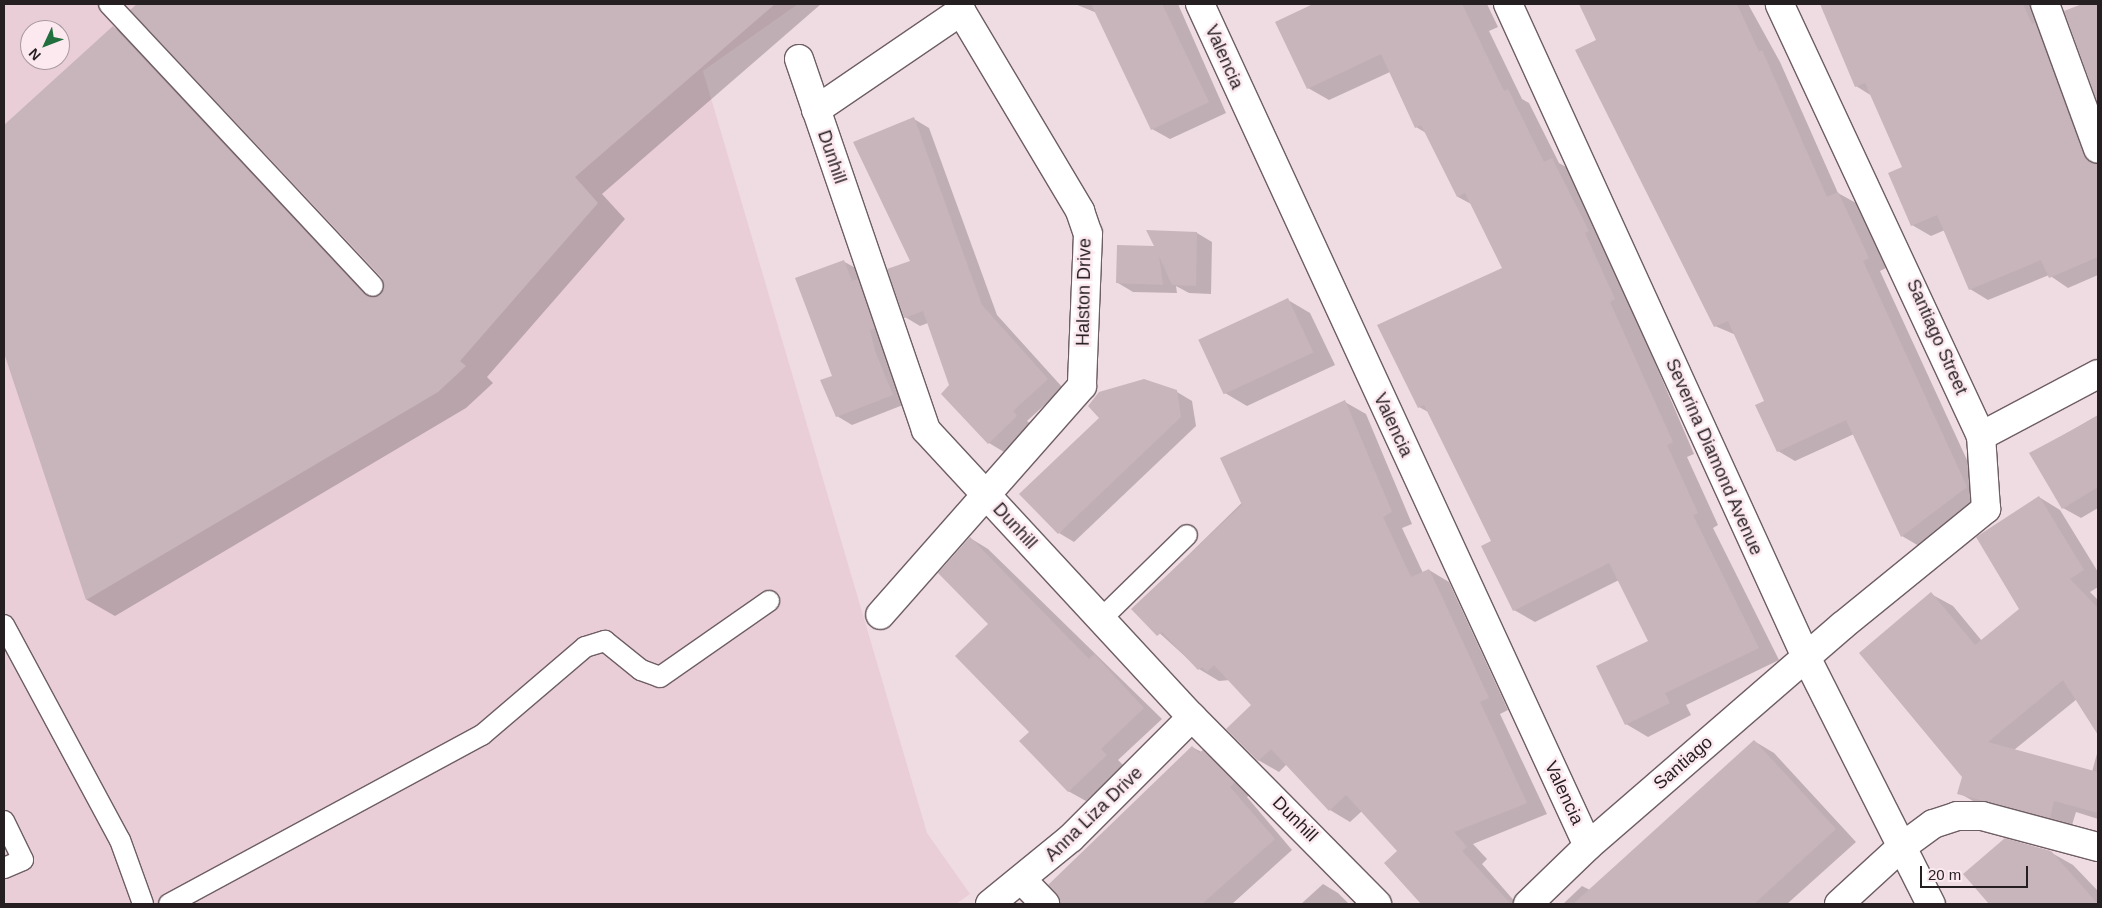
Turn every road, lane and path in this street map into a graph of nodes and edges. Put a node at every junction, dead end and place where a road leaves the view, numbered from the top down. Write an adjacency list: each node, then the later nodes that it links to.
1 (109, 4): 9 (lane)
2 (1200, 4): 22 (street, Valencia)
3 (1508, 4): 19 (street, Severina Diamond Avenue)
4 (1780, 4): 11 (street, Santiago Street)
5 (2045, 4): 8 (street)
6 (799, 59): 7 (street, Dunhill)
7 (816, 110): 12 (street, Dunhill); 12 (street, Halston Drive)
8 (2098, 149)
9 (373, 286)
10 (2098, 374): 11 (street)
11 (1981, 436): 18 (street, Santiago Street)
12 (987, 495): 15 (street, Halston Drive); 16 (street, Dunhill)
13 (1187, 535): 16 (lane)
14 (768, 601): 28 (lane)
15 (880, 615)
16 (1102, 619): 20 (street, Dunhill)
17 (4, 625): 27 (lane)
18 (1842, 626): 19 (street, Santiago)
19 (1806, 657): 22 (street, Santiago); 24 (street, Severina Diamond Avenue)
20 (1192, 717): 26 (street, Anna Liza Drive); 31 (street, Dunhill)
21 (4, 821): 25 (lane)
22 (1588, 846): 32 (street, Santiago)
23 (2098, 847): 24 (street)
24 (1899, 849): 33 (street); 34 (street, Severina Diamond Avenue)
25 (4, 868)
26 (1023, 881): 29 (street, Anna Liza Drive); 30 (street)
27 (143, 904)
28 (168, 904)
29 (990, 904)
30 (1045, 904)
31 (1377, 904)
32 (1528, 904)
33 (1839, 904)
34 (1931, 904)

